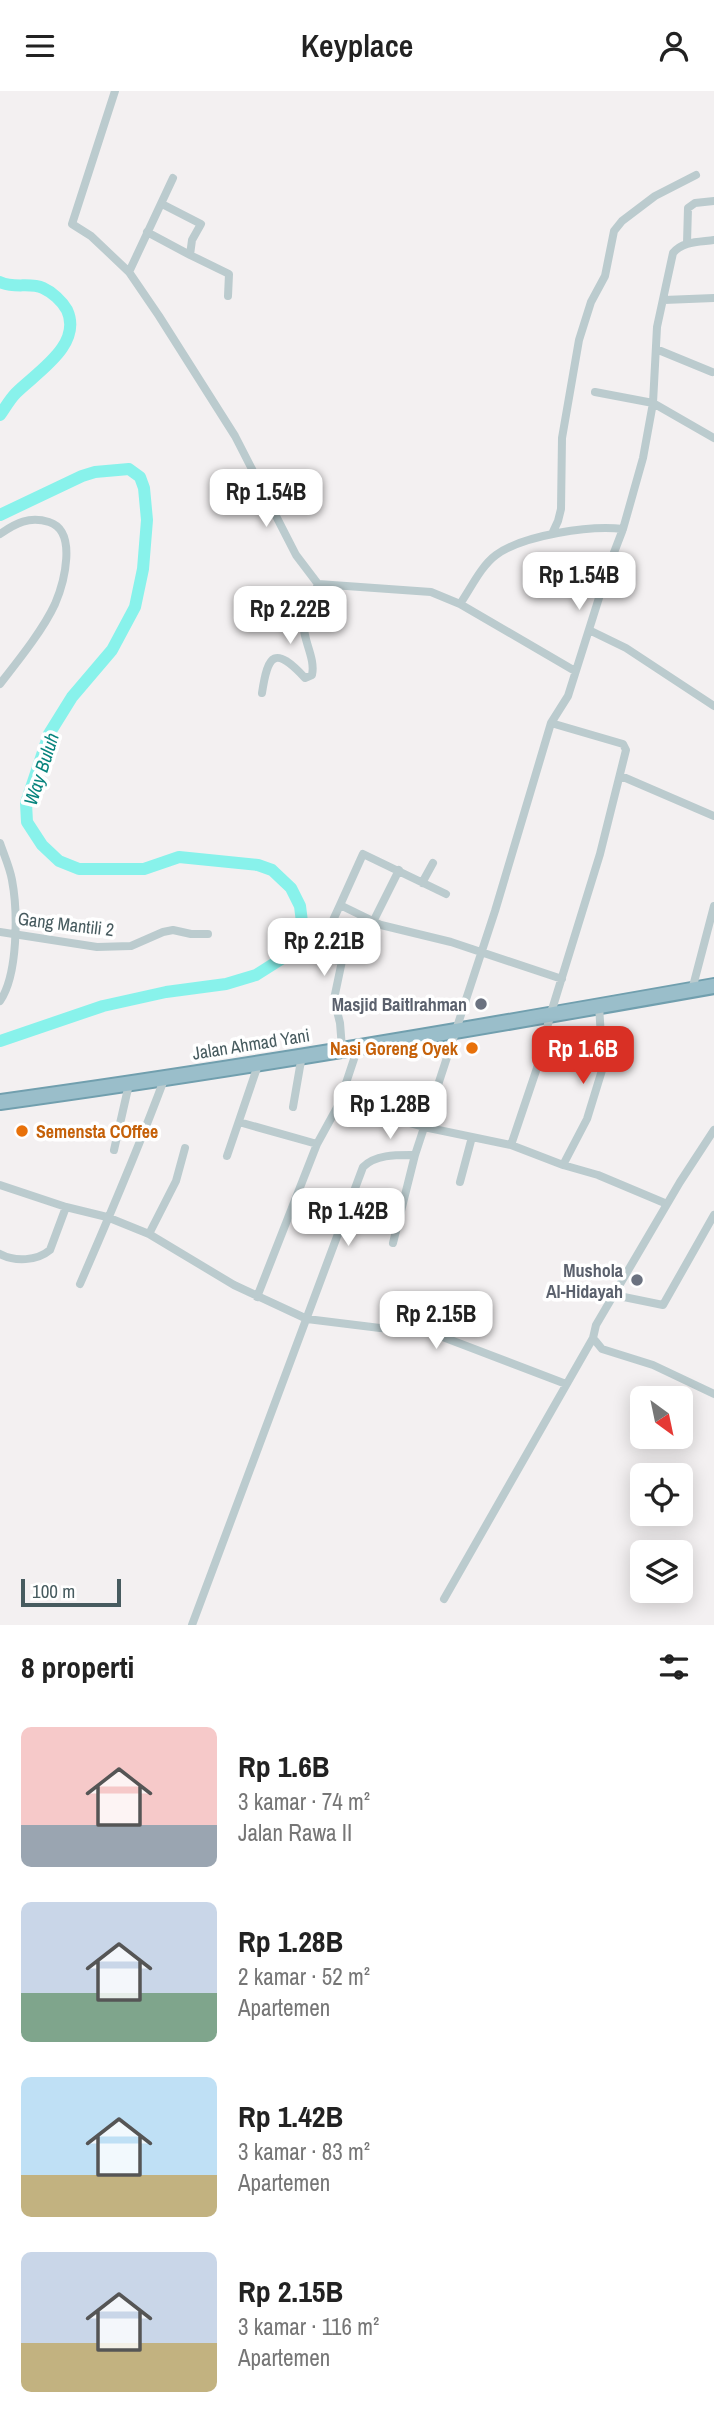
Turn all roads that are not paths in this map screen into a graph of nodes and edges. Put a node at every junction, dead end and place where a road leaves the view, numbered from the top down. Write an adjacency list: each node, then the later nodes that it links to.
1 (115, 91): 10 (street)
2 (696, 175): 21 (street)
3 (173, 178): 5 (street)
4 (714, 201): 8 (street)
5 (162, 204): 6 (street); 9 (street)
6 (147, 232): 9 (street); 10 (street)
7 (714, 240): 8 (street)
8 (687, 243): 13 (street)
9 (190, 255): 11 (street)
10 (129, 272): 22 (street)
11 (228, 296)
12 (714, 298): 13 (street)
13 (664, 300): 14 (street)
14 (656, 349): 15 (street); 17 (street)
15 (712, 372)
16 (595, 392): 17 (street)
17 (653, 403): 18 (street); 19 (street)
18 (714, 438)
19 (624, 529): 21 (street); 24 (street)
20 (0, 534): 26 (street)
21 (552, 534): 23 (street)
22 (318, 583): 23 (street); 27 (street)
23 (460, 604): 25 (street)
24 (589, 630): 25 (street); 28 (street)
25 (575, 671): 29 (street)
26 (0, 684)
27 (262, 693)
28 (714, 706)
29 (551, 723): 30 (street); 44 (street)
30 (621, 776): 31 (street); 46 (street)
31 (714, 816)
32 (0, 843): 42 (street)
33 (433, 863): 35 (street)
34 (398, 870): 35 (street); 37 (street); 40 (street)
35 (422, 883): 36 (street)
36 (446, 894)
37 (340, 905): 39 (street); 45 (street)
38 (714, 907): 48 (street)
39 (364, 918): 40 (street); 45 (street)
40 (373, 922): 44 (street)
41 (0, 932): 42 (street, Gang Mantili 2)
42 (15, 933): 43 (street, Gang Mantili 2); 49 (street)
43 (208, 934)
44 (481, 954): 46 (street); 52 (street)
45 (342, 961): 54 (street)
46 (562, 979): 51 (street)
47 (714, 986): 48 (highway, Jalan Ahmad Yani)
48 (692, 990): 50 (highway, Jalan Ahmad Yani)
49 (0, 1001)
50 (599, 1006): 51 (highway, Jalan Ahmad Yani); 72 (street)
51 (550, 1016): 52 (highway, Jalan Ahmad Yani); 67 (street)
52 (458, 1030): 53 (highway, Jalan Ahmad Yani); 63 (street)
53 (359, 1045): 54 (highway, Jalan Ahmad Yani); 60 (street)
54 (342, 1048): 55 (highway, Jalan Ahmad Yani)
55 (302, 1055): 56 (highway, Jalan Ahmad Yani); 61 (street)
56 (259, 1062): 57 (highway, Jalan Ahmad Yani); 62 (street)
57 (165, 1077): 58 (highway, Jalan Ahmad Yani); 78 (street)
58 (129, 1084): 59 (highway, Jalan Ahmad Yani); 69 (street)
59 (0, 1102)
60 (339, 1104): 63 (street); 66 (street)
61 (293, 1107)
62 (239, 1122): 66 (street); 71 (street)
63 (424, 1127): 65 (street); 70 (street)
64 (714, 1130): 75 (street)
65 (472, 1137): 67 (street); 73 (street)
66 (317, 1144): 84 (street)
67 (511, 1146): 72 (street)
68 (185, 1148): 79 (street)
69 (114, 1150)
70 (415, 1155): 80 (street); 85 (street)
71 (227, 1156)
72 (564, 1165): 75 (street)
73 (460, 1182)
74 (0, 1185): 76 (street)
75 (667, 1204): 83 (street)
76 (66, 1207): 78 (street); 81 (street)
77 (714, 1215): 83 (street)
78 (107, 1217): 79 (street); 82 (street)
79 (149, 1234): 84 (street)
80 (393, 1243)
81 (0, 1254)
82 (80, 1284)
83 (614, 1295): 86 (street)
84 (257, 1297): 85 (street)
85 (307, 1319): 87 (street); 90 (street)
86 (593, 1338): 87 (street); 88 (street)
87 (566, 1384): 89 (street)
88 (714, 1394)
89 (444, 1599)
90 (192, 1625)

